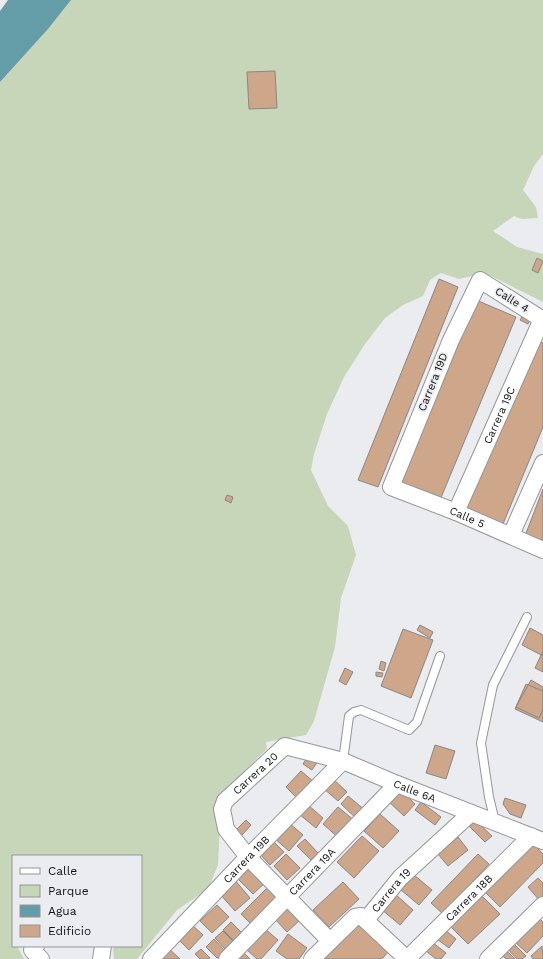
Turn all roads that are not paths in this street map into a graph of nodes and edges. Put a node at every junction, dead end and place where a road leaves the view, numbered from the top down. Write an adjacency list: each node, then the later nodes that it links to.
1 (480, 280): 2 (street, Calle 4); 4 (street, Carrera 19D)
2 (542, 319): 5 (street, Carrera 19C)
3 (543, 463): 6 (street)
4 (391, 487): 5 (street, Calle 5)
5 (456, 512): 6 (street, Calle 5)
6 (511, 535): 7 (street, Calle 5)
7 (543, 550)
8 (527, 617): 14 (lane)
9 (440, 656): 11 (lane)
10 (285, 746): 11 (street, Calle 6A); 16 (street, Carrera 20)
11 (343, 761): 12 (street, Calle 6A); 16 (street, Carrera 19B)
12 (397, 784): 13 (street, Calle 6A); 17 (street, Carrera 19A)
13 (471, 813): 14 (street, Calle 6A); 19 (street, Carrera 19)
14 (495, 822): 15 (street, Calle 6A)
15 (537, 838): 24 (street, Carrera 18B)
16 (248, 857): 17 (street); 21 (street, Carrera 19B)
17 (287, 898): 20 (street); 22 (street, Carrera 19A)
18 (543, 905): 25 (street)
19 (366, 920): 20 (street, Carrera 19); 24 (street)
20 (330, 941): 23 (street, Carrera 19)
21 (151, 959)
22 (227, 959)
23 (312, 959)
24 (407, 959)
25 (488, 959)

